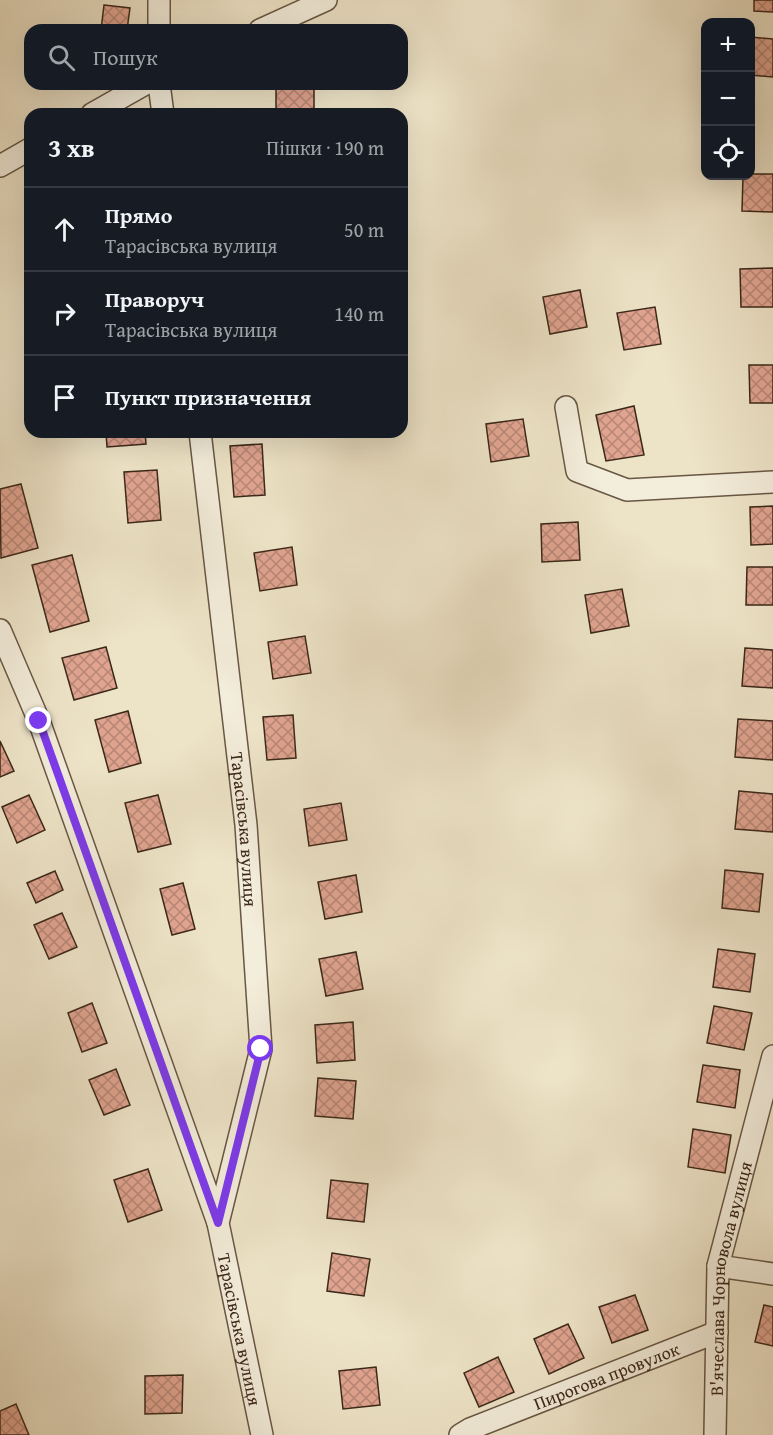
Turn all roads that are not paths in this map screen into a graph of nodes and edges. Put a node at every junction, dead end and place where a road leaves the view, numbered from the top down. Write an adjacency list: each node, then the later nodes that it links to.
1 (159, 0): 3 (street)
2 (326, 0): 4 (street)
3 (159, 24)
4 (273, 24)
5 (134, 90): 7 (street)
6 (160, 90): 8 (street)
7 (103, 108)
8 (162, 108)
9 (24, 152): 10 (street)
10 (0, 166)
11 (566, 407): 13 (street)
12 (201, 438): 16 (street, Тарасівська вулиця)
13 (773, 482)
14 (0, 630): 16 (street, Тарасівська вулиця)
15 (773, 1056): 17 (street, В'ячеслава Чорновола вулиця)
16 (218, 1223): 20 (street, Тарасівська вулиця)
17 (718, 1266): 18 (street); 19 (street, В'ячеслава Чорновола вулиця)
18 (773, 1274)
19 (717, 1332): 21 (street, Пирогова провулок); 22 (street, В'ячеслава Чорновола вулиця)
20 (262, 1435)
21 (460, 1435)
22 (716, 1435)

